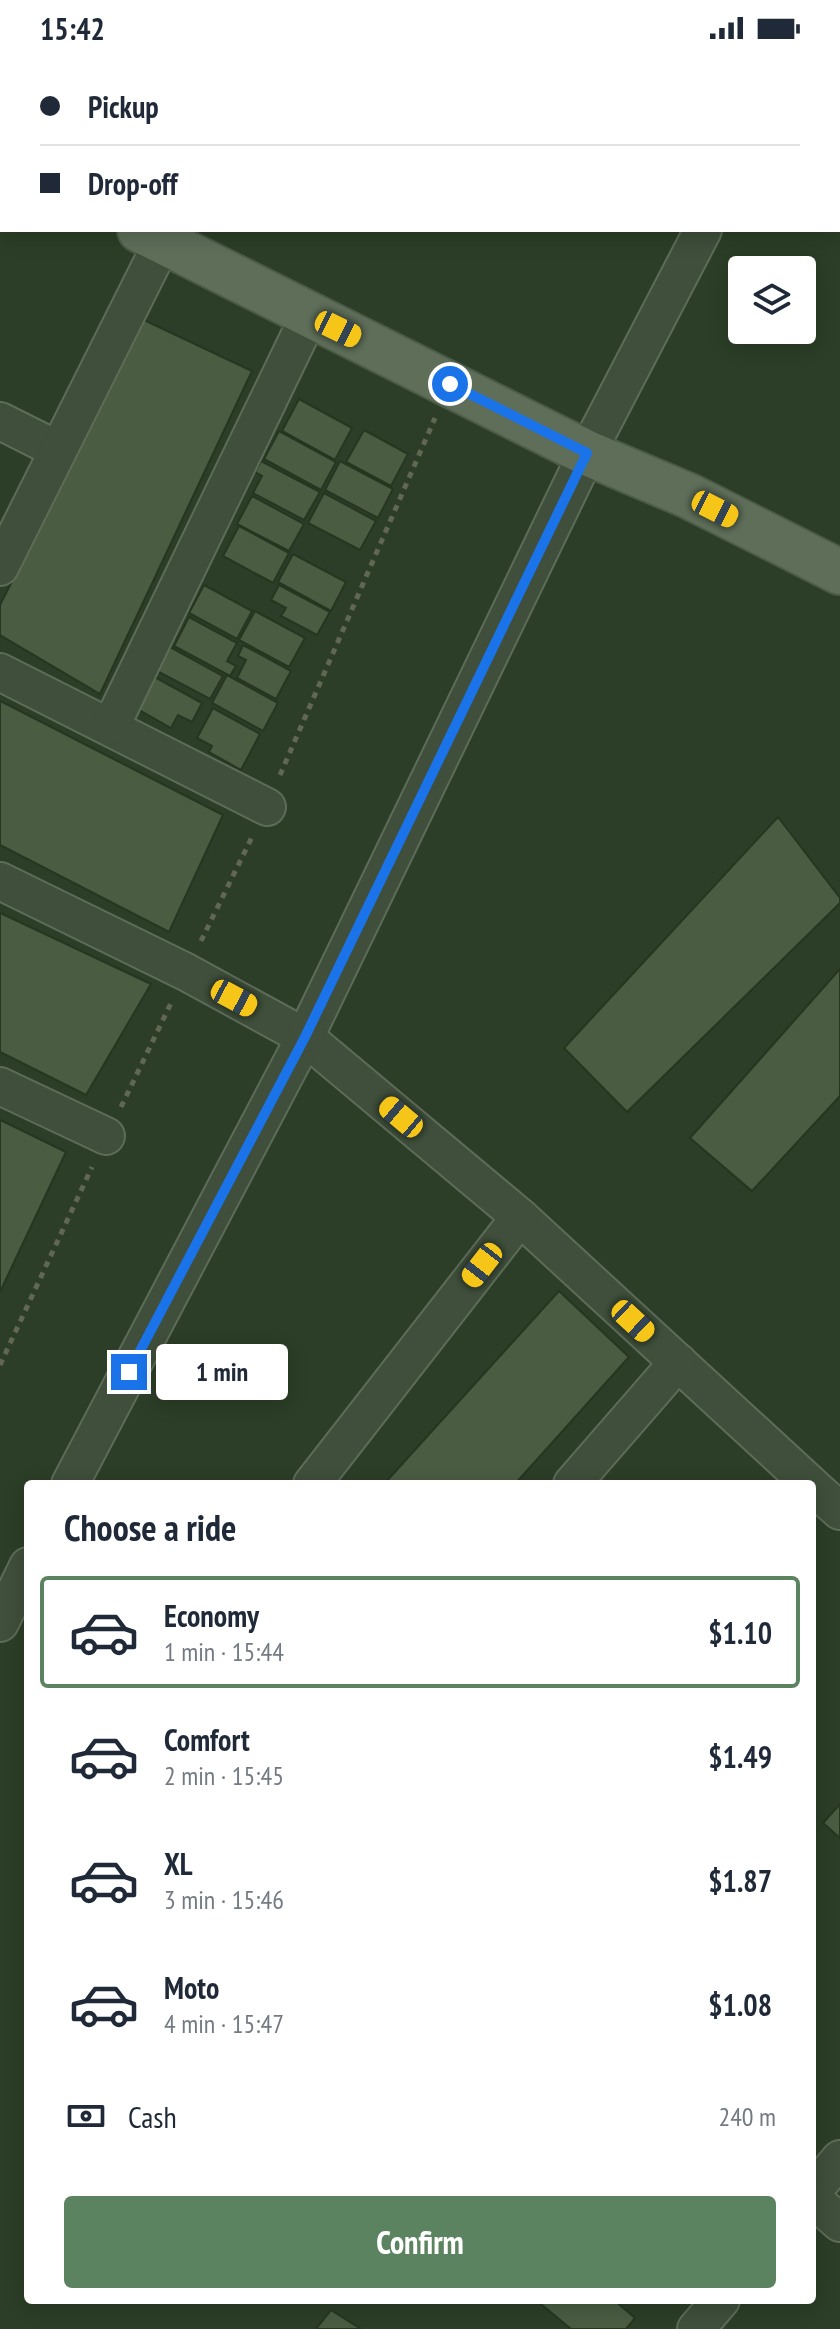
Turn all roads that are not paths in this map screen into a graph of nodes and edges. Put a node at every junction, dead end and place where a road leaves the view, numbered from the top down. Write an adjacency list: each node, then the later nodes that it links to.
1 (702, 232): 6 (street)
2 (152, 236): 3 (main road); 5 (street)
3 (309, 316): 6 (main road); 10 (street)
4 (0, 421): 5 (street)
5 (58, 450): 7 (street)
6 (587, 453): 8 (main road); 13 (street)
7 (0, 567)
8 (840, 572)
9 (0, 672): 10 (street)
10 (111, 726): 11 (street)
11 (267, 807)
12 (0, 881): 13 (street)
13 (305, 1037): 16 (street); 18 (street)
14 (0, 1086): 15 (street)
15 (106, 1136)
16 (520, 1217): 17 (street); 19 (street)
17 (678, 1362): 20 (street); 21 (street)
18 (72, 1480)
19 (315, 1480)
20 (575, 1480)
21 (806, 1480)
22 (816, 1489): 23 (street)
23 (840, 1511)
24 (24, 1574): 25 (street)
25 (0, 1623)
26 (840, 2159): 27 (street)
27 (816, 2190)
28 (816, 2199): 29 (street)
29 (840, 2223)
30 (718, 2304): 31 (street)
31 (696, 2329)

